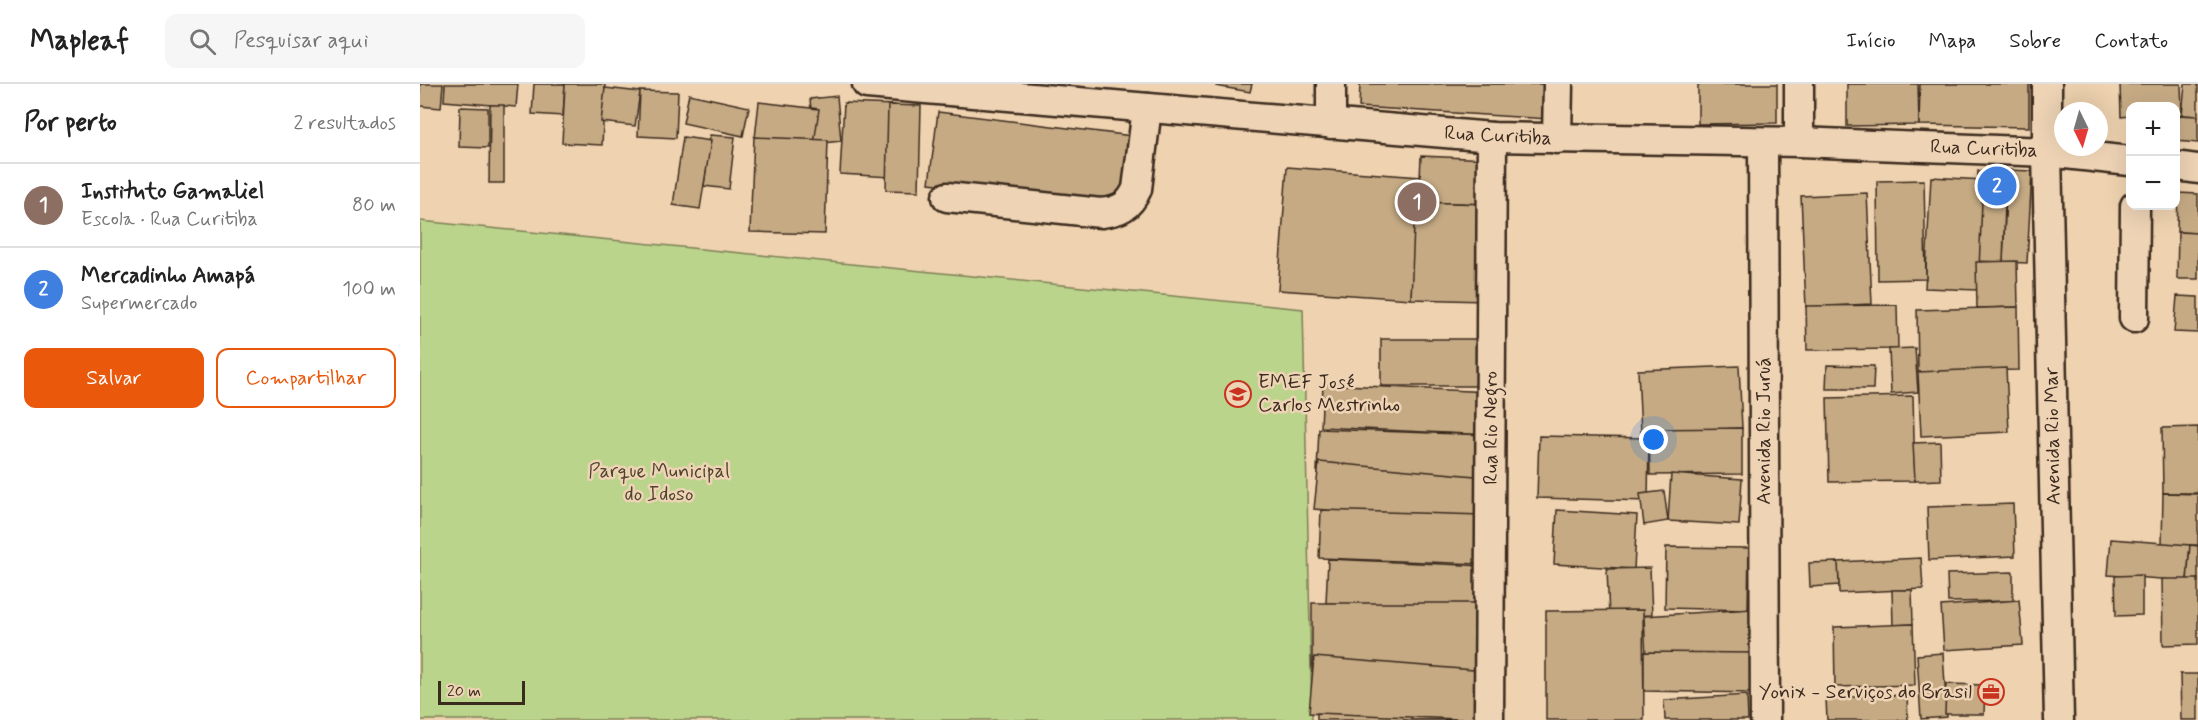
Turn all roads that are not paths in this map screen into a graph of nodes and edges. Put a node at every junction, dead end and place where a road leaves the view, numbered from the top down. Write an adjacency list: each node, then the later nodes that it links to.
1 (867, 84): 6 (street, Rua Curitiba)
2 (1331, 84): 7 (street)
3 (1558, 84): 9 (street)
4 (1799, 84): 11 (street)
5 (2047, 84): 12 (street, Avenida Rio Mar)
6 (1147, 108): 7 (street, Rua Curitiba); 16 (street)
7 (1331, 124): 8 (street, Rua Curitiba)
8 (1492, 137): 9 (street, Rua Curitiba); 19 (street, Rua Rio Negro)
9 (1557, 139): 10 (street, Rua Curitiba)
10 (1762, 142): 11 (street, Rua Curitiba); 20 (street, Avenida Rio Juruá)
11 (1799, 142): 12 (street, Rua Curitiba)
12 (2047, 152): 13 (street, Rua Curitiba); 21 (street, Avenida Rio Mar)
13 (2126, 161)
14 (2180, 167): 15 (street)
15 (2198, 169)
16 (947, 197)
17 (2135, 210): 18 (street)
18 (2134, 318)
19 (1489, 720)
20 (1765, 720)
21 (2059, 720)

